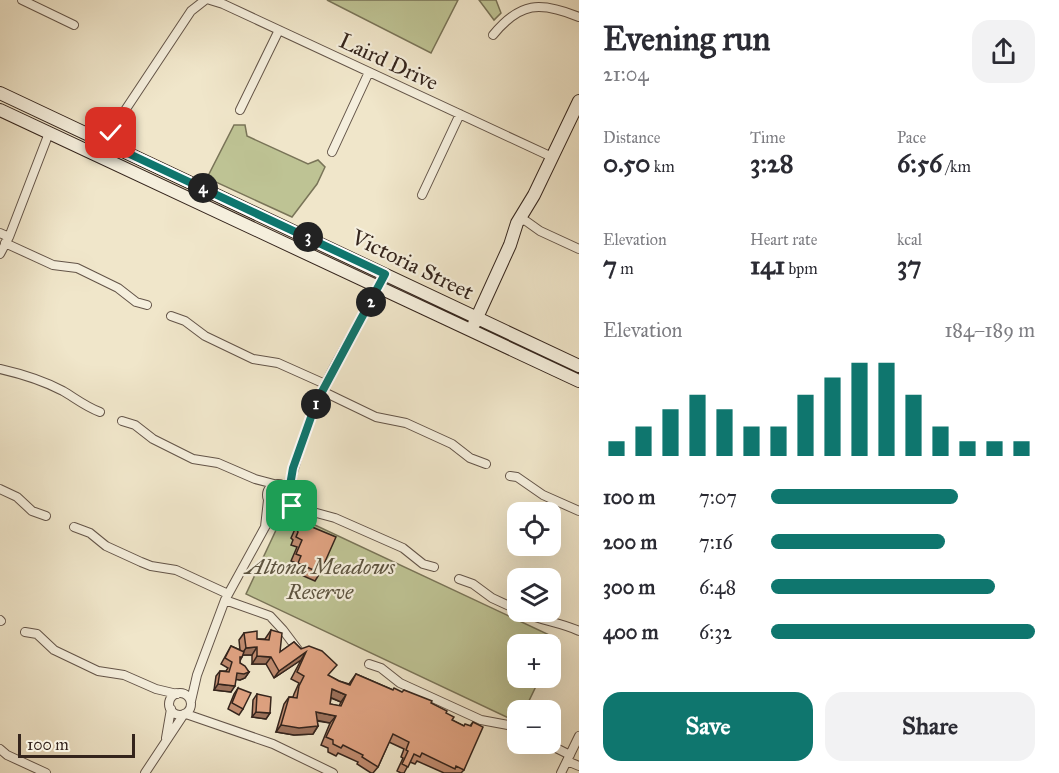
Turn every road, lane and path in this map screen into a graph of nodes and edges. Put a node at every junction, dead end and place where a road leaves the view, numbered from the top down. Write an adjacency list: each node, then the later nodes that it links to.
1 (22, 0): 5 (street)
2 (205, 0): 16 (street)
3 (210, 0): 6 (street, Laird Drive)
4 (579, 17): 7 (street)
5 (74, 25)
6 (279, 30): 8 (street, Laird Drive); 12 (street)
7 (493, 35)
8 (369, 72): 13 (street, Laird Drive); 17 (street)
9 (0, 93): 14 (street, Victoria Street)
10 (579, 100): 18 (street)
11 (0, 110): 15 (street, Victoria Street)
12 (240, 110)
13 (460, 114): 18 (street, Laird Drive); 19 (street)
14 (56, 120): 15 (street); 16 (street, Victoria Street)
15 (49, 133): 21 (street); 25 (street, Victoria Street)
16 (104, 142): 24 (street, Victoria Street)
17 (332, 152)
18 (552, 157): 20 (street)
19 (422, 195)
20 (522, 222): 22 (street); 28 (street)
21 (5, 238): 23 (street); 26 (street)
22 (579, 249)
23 (0, 254)
24 (385, 274): 25 (street); 28 (street, Victoria Street)
25 (378, 287): 29 (street, Victoria Street); 33 (street)
26 (147, 305)
27 (171, 316): 33 (street)
28 (476, 318): 29 (street); 30 (street, Victoria Street)
29 (471, 331): 32 (street, Victoria Street)
30 (579, 366)
31 (0, 369): 34 (street)
32 (579, 381)
33 (323, 388): 36 (street); 37 (street)
34 (100, 412)
35 (122, 421): 39 (street)
36 (486, 464)
37 (293, 468): 40 (street); 42 (street)
38 (510, 476): 46 (street)
39 (255, 479): 40 (street); 43 (street)
40 (276, 484): 42 (street); 43 (street)
41 (0, 489): 47 (street)
42 (288, 493): 44 (street); 45 (street)
43 (268, 498): 44 (street); 49 (street)
44 (281, 505): 45 (street); 49 (street)
45 (300, 508): 50 (street)
46 (579, 511)
47 (46, 516)
48 (74, 527): 52 (street)
49 (265, 527): 52 (street)
50 (434, 567)
51 (459, 579): 53 (street)
52 (226, 597): 57 (street); 59 (street)
53 (507, 605)
54 (555, 622): 55 (street)
55 (579, 631)
56 (25, 632): 60 (street)
57 (298, 650)
58 (369, 664): 66 (street)
59 (197, 675): 61 (street); 62 (street)
60 (156, 689): 61 (street); 63 (street)
61 (178, 693): 62 (street); 63 (street)
62 (191, 701): 64 (street); 65 (street)
63 (170, 708): 64 (street); 68 (street)
64 (185, 714): 65 (street); 68 (street)
65 (209, 721): 75 (street)
66 (507, 726)
67 (579, 736): 71 (street)
68 (165, 741): 74 (street)
69 (0, 749): 73 (street)
70 (561, 753): 71 (street)
71 (569, 758): 72 (street); 76 (street)
72 (579, 766)
73 (46, 773)
74 (145, 773)
75 (333, 773)
76 (561, 773)

